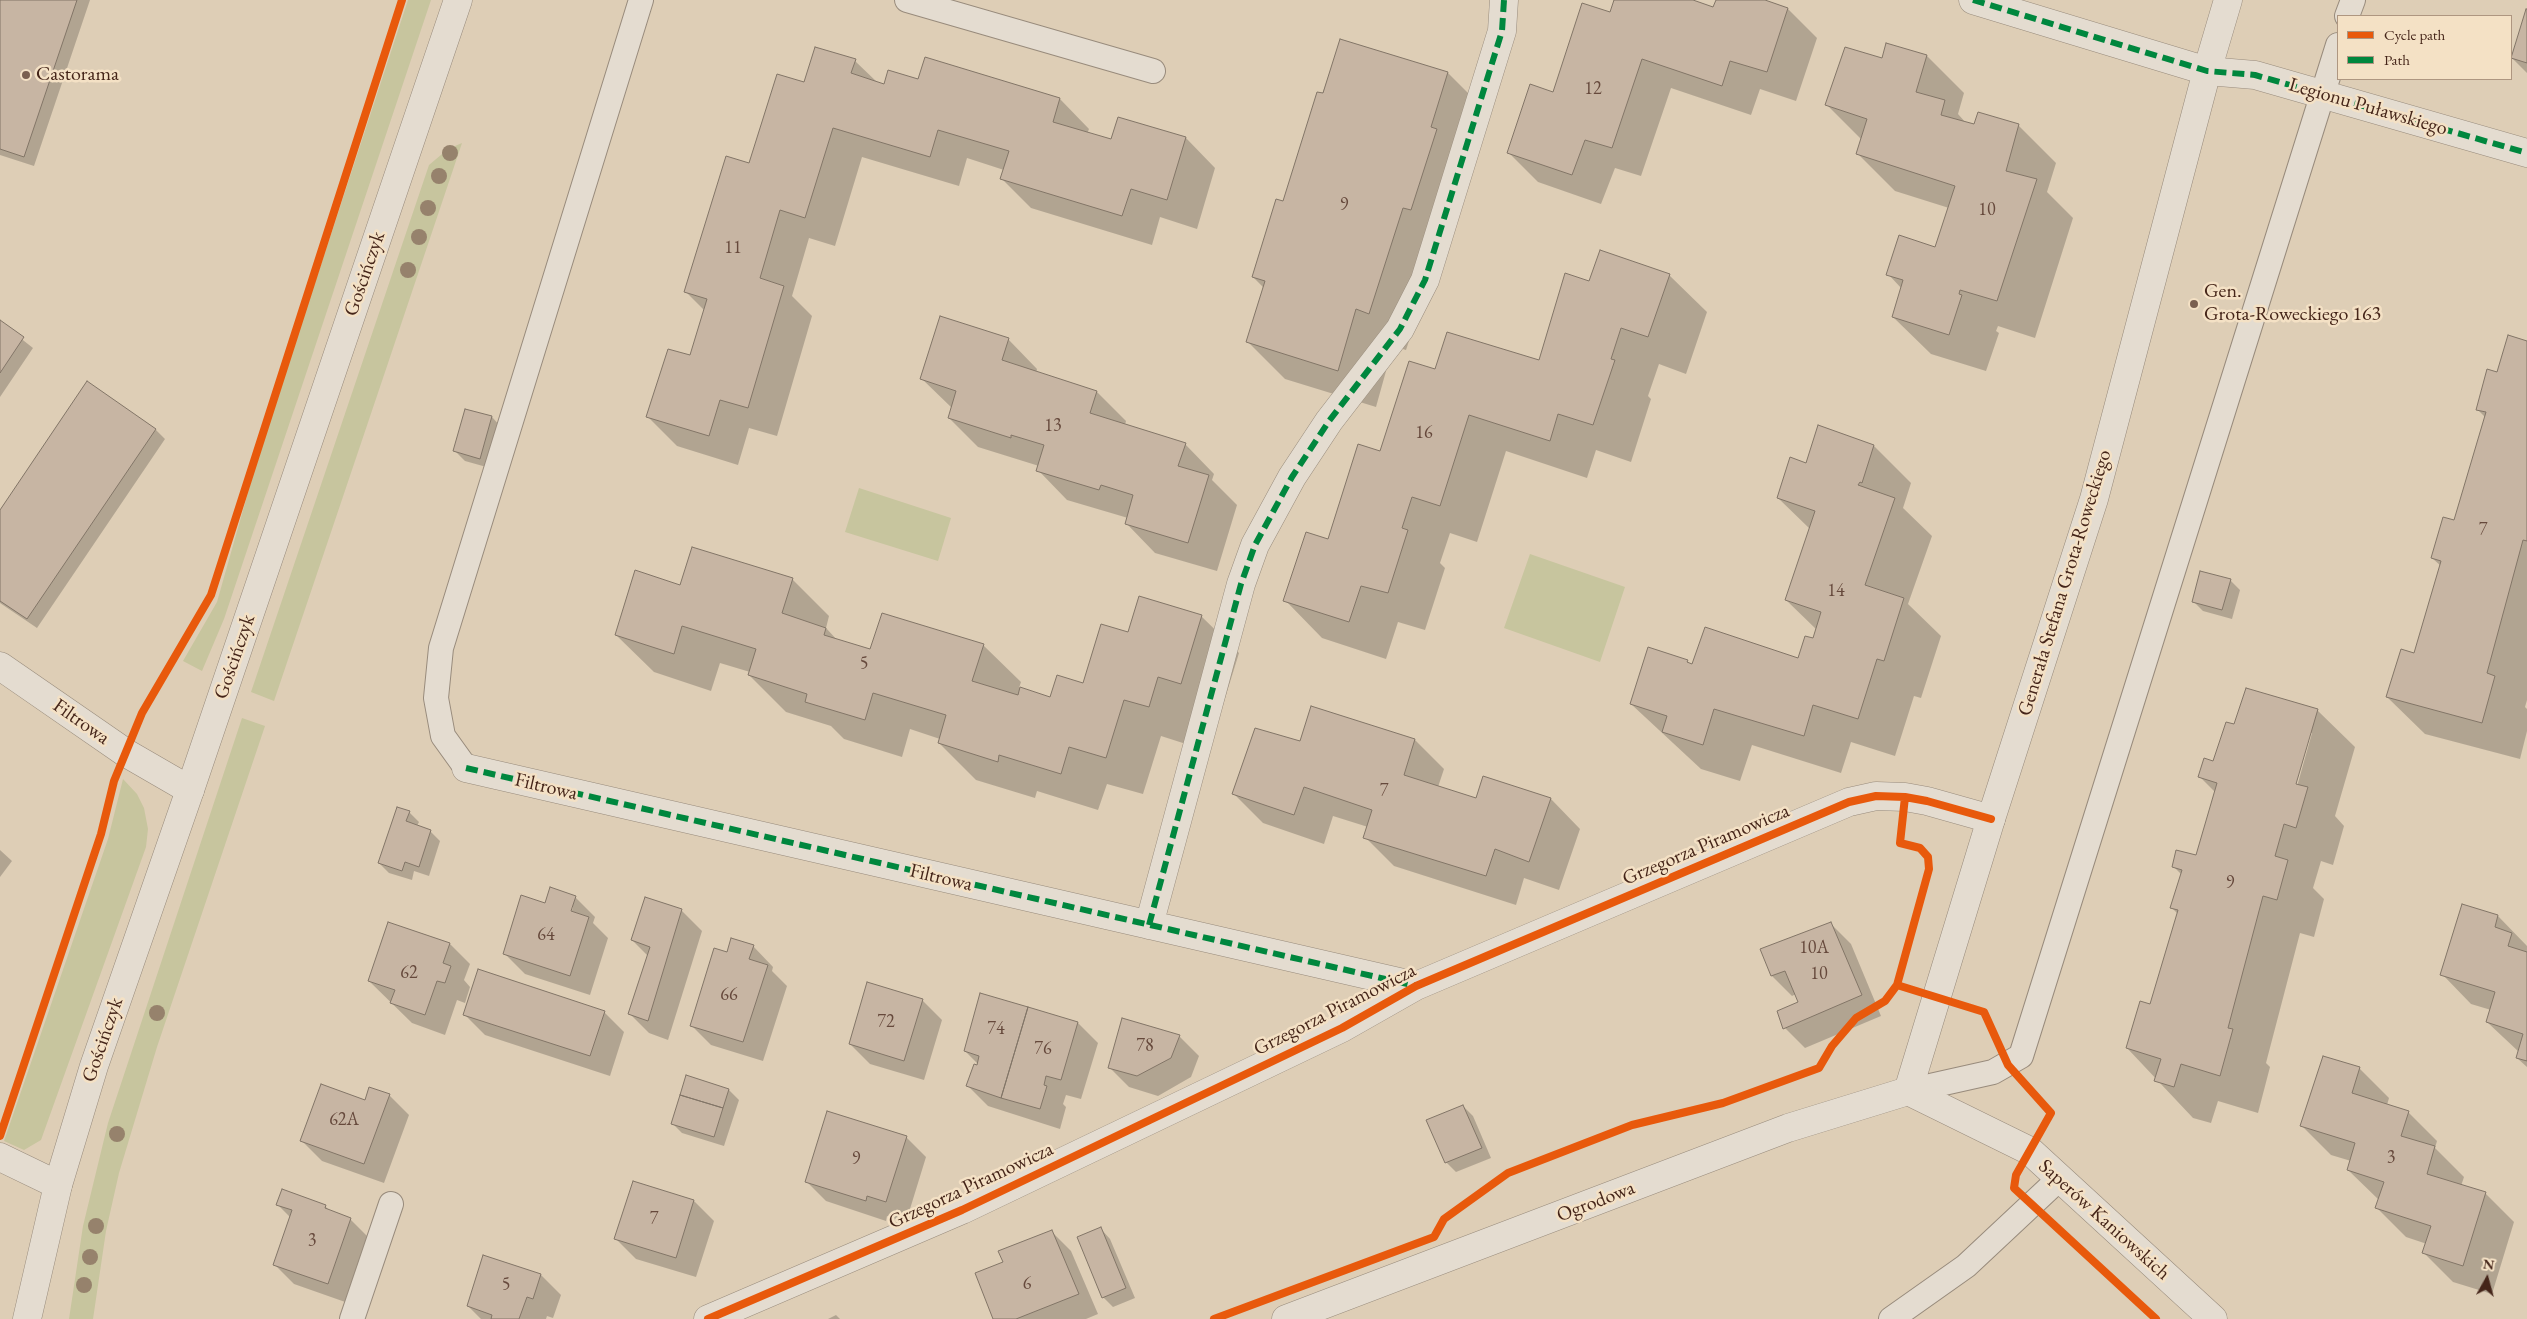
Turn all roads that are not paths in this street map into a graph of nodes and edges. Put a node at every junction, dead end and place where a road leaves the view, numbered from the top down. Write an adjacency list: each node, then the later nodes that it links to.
1 (458, 0): 16 (street, Gościńczyk)
2 (641, 0): 15 (lane)
3 (907, 0): 11 (lane)
4 (1504, 0): 18 (street)
5 (1973, 0): 10 (street)
6 (2228, 0): 10 (street, Generała Stefana Grota-Roweckiego)
7 (2353, 0): 8 (lane)
8 (2348, 15)
9 (2337, 48): 12 (lane)
10 (2207, 70): 12 (street, Legionu Puławskiego); 17 (street, Generała Stefana Grota-Roweckiego)
11 (1153, 71)
12 (2323, 95): 13 (street, Legionu Puławskiego); 20 (lane)
13 (2527, 153)
14 (0, 666): 16 (street, Filtrowa)
15 (466, 768): 18 (street, Filtrowa)
16 (190, 790): 23 (street, Gościńczyk)
17 (1991, 819): 19 (street, Grzegorza Piramowicza); 20 (street, Generała Stefana Grota-Roweckiego)
18 (1149, 925): 19 (street, Filtrowa)
19 (1416, 986): 27 (street, Grzegorza Piramowicza)
20 (1908, 1091): 22 (street, Saperów Kaniowskich); 28 (street, Ogrodowa)
21 (0, 1157): 23 (street)
22 (2060, 1178): 29 (lane); 30 (street, Saperów Kaniowskich)
23 (58, 1185): 25 (street, Gościńczyk)
24 (391, 1204): 26 (lane)
25 (26, 1319)
26 (352, 1319)
27 (708, 1319)
28 (1286, 1319)
29 (1891, 1319)
30 (2213, 1319)

